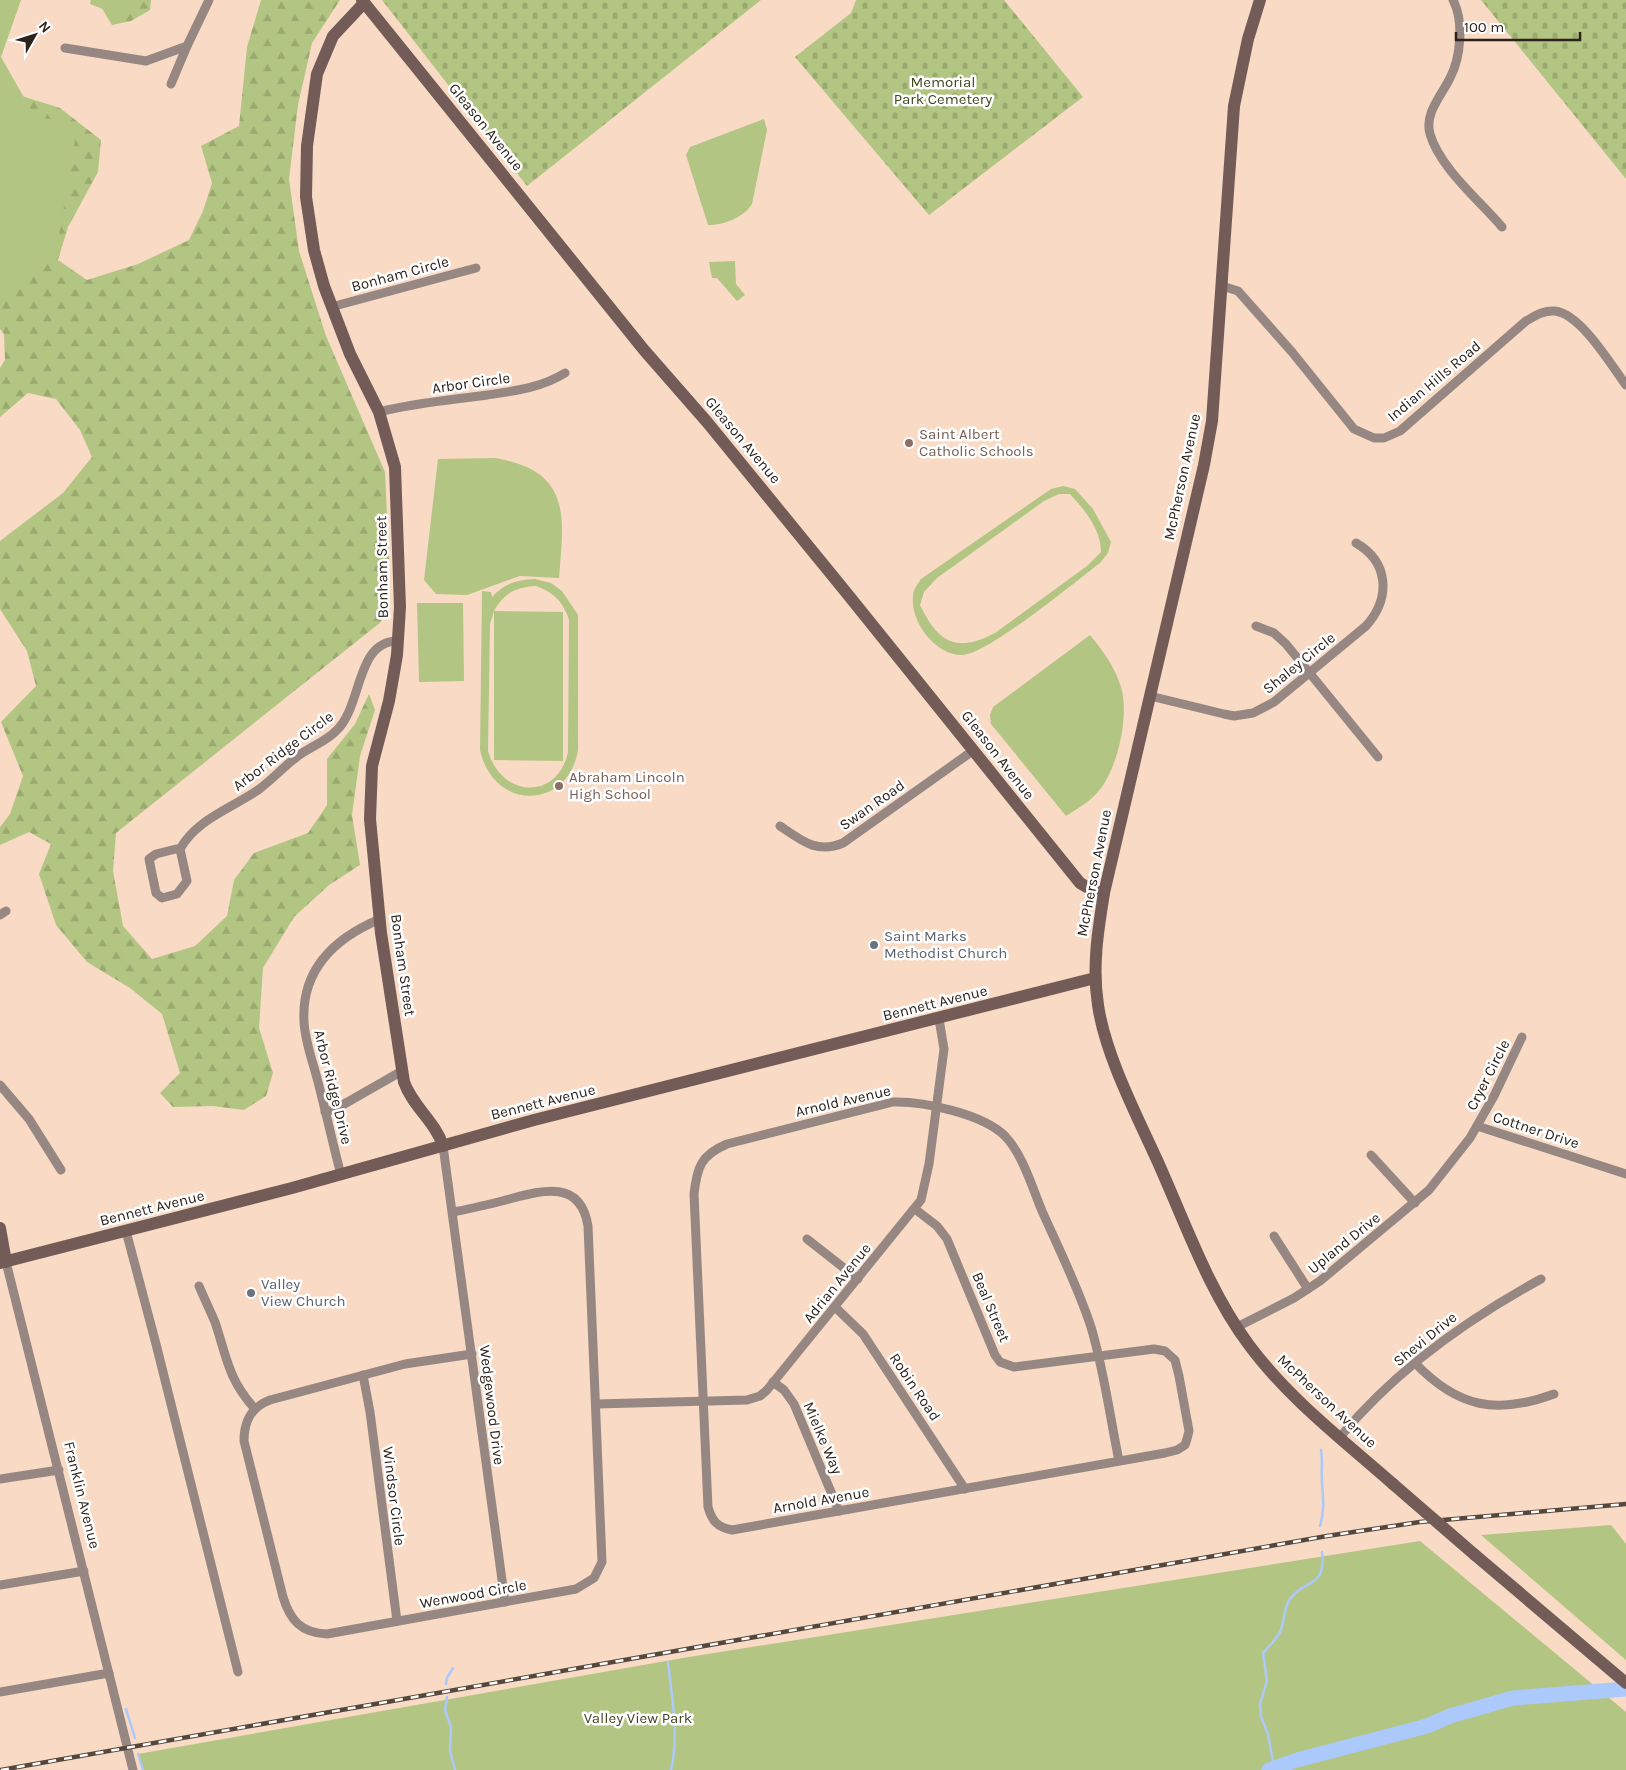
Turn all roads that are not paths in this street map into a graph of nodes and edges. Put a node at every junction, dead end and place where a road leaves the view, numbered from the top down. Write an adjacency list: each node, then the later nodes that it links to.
1 (208, 0): 5 (street)
2 (1260, 0): 10 (main road, McPherson Avenue)
3 (1453, 0): 8 (street)
4 (363, 2): 11 (main road, Bonham Street); 20 (main road, Gleason Avenue)
5 (187, 46): 6 (street); 7 (street)
6 (65, 48)
7 (171, 84)
8 (1502, 226)
9 (476, 268): 11 (street, Bonham Circle)
10 (1222, 286): 13 (street, Indian Hills Road); 19 (main road, McPherson Avenue)
11 (331, 307): 14 (main road, Bonham Street)
12 (565, 373): 14 (street, Arbor Circle)
13 (1626, 385)
14 (379, 412): 17 (main road, Bonham Street)
15 (1356, 543): 18 (street, Shaley Circle)
16 (1256, 626): 18 (street)
17 (398, 641): 23 (street, Arbor Ridge Circle); 25 (main road, Bonham Street)
18 (1309, 672): 19 (street, Shaley Circle); 21 (street)
19 (1150, 696): 24 (main road, McPherson Avenue)
20 (974, 750): 22 (street, Swan Road); 24 (main road, Gleason Avenue)
21 (1378, 757)
22 (780, 826)
23 (180, 849): 23 (street)
24 (1104, 892): 26 (main road, McPherson Avenue)
25 (380, 919): 29 (main road, Bonham Street); 32 (street, Arbor Ridge Drive)
26 (1095, 978): 27 (main road, Bennett Avenue); 53 (main road, McPherson Avenue)
27 (939, 1019): 31 (street, Adrian Avenue); 34 (main road, Bennett Avenue)
28 (1522, 1037): 33 (street, Cryer Circle)
29 (402, 1070): 32 (street); 34 (main road, Bonham Street)
30 (0, 1085): 37 (street)
31 (936, 1108): 41 (street, Adrian Avenue); 55 (street, Arnold Avenue); 60 (street, Arnold Avenue)
32 (325, 1112): 39 (street, Arbor Ridge Drive)
33 (1477, 1126): 36 (street, Cottner Drive); 38 (street, Cottner Drive)
34 (443, 1146): 39 (main road, Bennett Avenue); 42 (street, Wedgewood Drive)
35 (1371, 1156): 40 (street)
36 (1454, 1161): 40 (street, Upland Drive)
37 (61, 1170)
38 (1625, 1170)
39 (342, 1175): 44 (main road, Bennett Avenue)
40 (1415, 1203): 51 (street, Upland Drive)
41 (915, 1209): 48 (street, Adrian Avenue); 55 (street, Beal Street)
42 (454, 1212): 54 (street, Wedgewood Drive); 61 (street, Wenwood Circle)
43 (0, 1228): 47 (main road, Franklin Avenue)
44 (126, 1231): 47 (main road, Bennett Avenue); 73 (street)
45 (1274, 1236): 51 (street)
46 (807, 1239): 48 (street)
47 (3, 1263): 65 (street, Franklin Avenue)
48 (858, 1279): 52 (street, Adrian Avenue)
49 (1541, 1279): 56 (street, Shevi Drive)
50 (199, 1286): 62 (street)
51 (1308, 1289): 53 (street, Upland Drive)
52 (835, 1307): 58 (street, Adrian Avenue); 67 (street, Robin Road)
53 (1237, 1327): 63 (main road, McPherson Avenue)
54 (472, 1354): 57 (street); 71 (street, Wedgewood Drive)
55 (1098, 1356): 64 (street, Arnold Avenue); 64 (street, Beal Street)
56 (1415, 1363): 59 (street); 63 (street, Shevi Drive)
57 (362, 1375): 62 (street); 72 (street, Windsor Circle)
58 (773, 1382): 60 (street, Adrian Avenue); 68 (street, Mielke Way)
59 (1554, 1394)
60 (703, 1402): 61 (street, Adrian Avenue); 68 (street, Arnold Avenue)
61 (596, 1404): 71 (street, Wenwood Circle)
62 (255, 1409): 72 (street, Wenwood Circle)
63 (1340, 1437): 75 (main road, McPherson Avenue, bridge)
64 (1119, 1461): 67 (street, Arnold Avenue)
65 (59, 1470): 66 (street); 69 (street, Franklin Avenue)
66 (0, 1479)
67 (965, 1488): 68 (street, Arnold Avenue)
68 (839, 1511)
69 (84, 1571): 70 (street); 74 (street, Franklin Avenue)
70 (0, 1585)
71 (505, 1602): 72 (street, Wenwood Circle)
72 (397, 1621)
73 (238, 1672)
74 (109, 1673): 76 (street); 77 (street, Franklin Avenue)
75 (1626, 1683)
76 (0, 1692)
77 (133, 1770)

